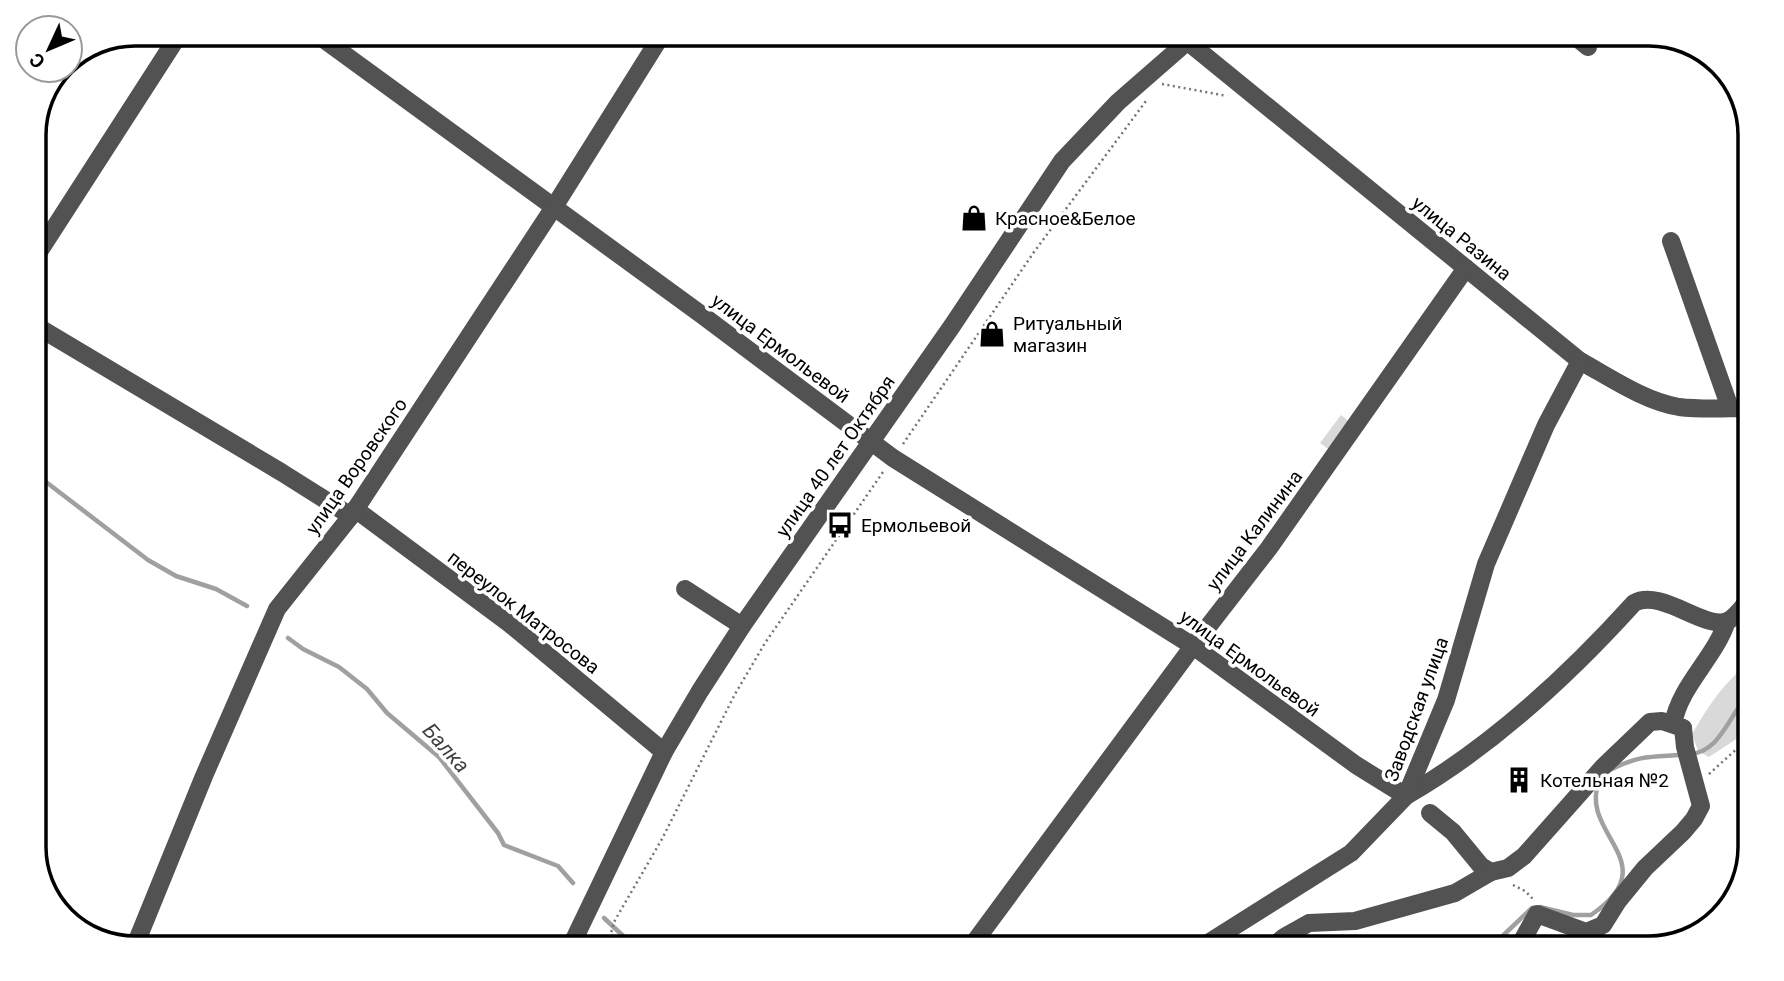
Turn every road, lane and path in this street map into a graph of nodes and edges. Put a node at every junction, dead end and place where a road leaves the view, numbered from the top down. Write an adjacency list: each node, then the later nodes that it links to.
1 (172, 45): 12 (street)
2 (331, 45): 11 (street, улица Ермольевой)
3 (655, 45): 11 (street, улица Воровского)
4 (1178, 45): 19 (street, улица 40 лет Октября)
5 (1197, 45): 10 (street, улица Разина)
6 (1586, 45): 7 (street)
7 (1588, 47)
8 (1169, 76): 10 (path)
9 (1152, 92): 20 (path)
10 (1257, 100): 14 (street, улица Разина)
11 (554, 207): 19 (street, улица Ермольевой); 21 (street, улица Воровского)
12 (46, 241)
13 (1671, 241): 17 (street)
14 (1466, 268): 16 (street, улица Разина); 26 (street, улица Калинина)
15 (46, 332): 21 (street, переулок Матросова)
16 (1580, 361): 17 (street, улица Разина); 31 (street, Заводская улица)
17 (1730, 408): 18 (street, улица Разина)
18 (1738, 408)
19 (870, 441): 20 (street, улица Ермольевой); 25 (street, улица 40 лет Октября)
20 (893, 458): 26 (street, улица Ермольевой); 38 (path)
21 (353, 513): 29 (street, переулок Матросова); 36 (street, улица Воровского)
22 (685, 589): 25 (street)
23 (1738, 610): 24 (street)
24 (1727, 621): 27 (street); 31 (street)
25 (742, 626): 29 (street, улица 40 лет Октября)
26 (1193, 646): 31 (street, улица Ермольевой); 39 (street, улица Калинина)
27 (1683, 728): 30 (street); 33 (street)
28 (1738, 747): 30 (path)
29 (664, 752): 37 (street, улица 40 лет Октября)
30 (1695, 785): 35 (street)
31 (1406, 796): 40 (street, Заводская улица)
32 (1430, 813): 33 (street)
33 (1491, 872): 34 (path); 41 (street)
34 (1537, 903)
35 (1586, 932): 42 (street); 43 (street)
36 (139, 936)
37 (576, 936)
38 (612, 936)
39 (979, 936)
40 (1219, 936)
41 (1286, 936)
42 (1525, 936)
43 (1592, 936)

